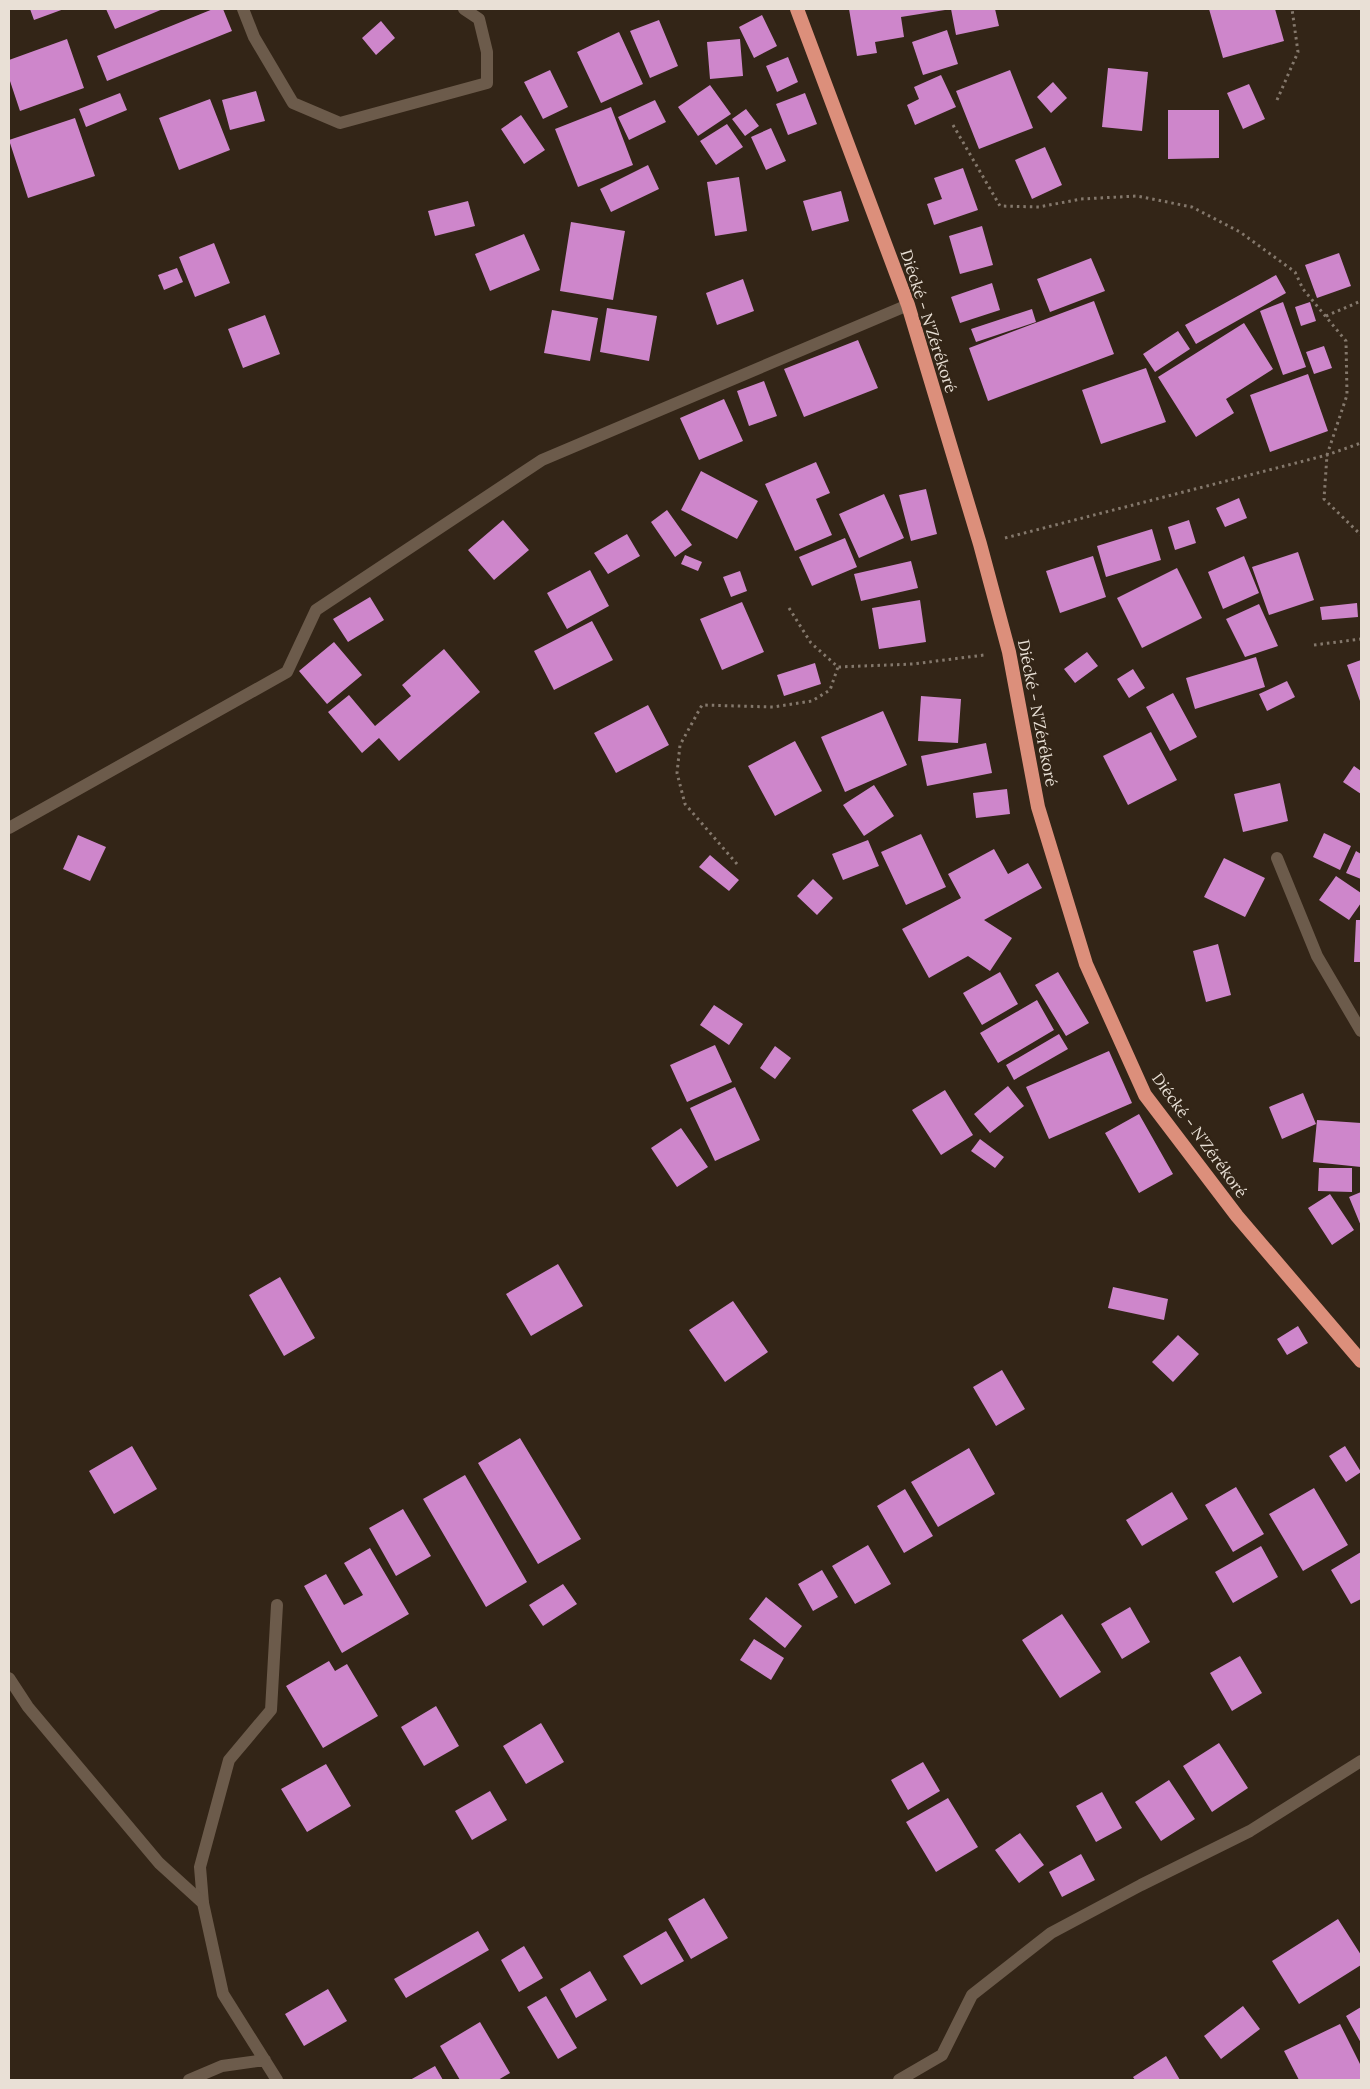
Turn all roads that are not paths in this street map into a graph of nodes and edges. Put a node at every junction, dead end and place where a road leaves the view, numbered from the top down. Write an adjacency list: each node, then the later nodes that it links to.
1 (243, 9): 2 (street)
2 (464, 9)
3 (797, 9): 4 (highway, Diécké - N'Zérékoré)
4 (908, 305): 5 (street); 8 (highway, Diécké - N'Zérékoré)
5 (9, 828)
6 (1277, 858): 7 (street)
7 (1361, 1031)
8 (1361, 1361)
9 (277, 1605): 12 (street)
10 (9, 1678): 12 (street)
11 (1361, 1761): 16 (street)
12 (204, 1903): 13 (street)
13 (265, 2060): 14 (street); 15 (street)
14 (189, 2080)
15 (277, 2080)
16 (900, 2080)

